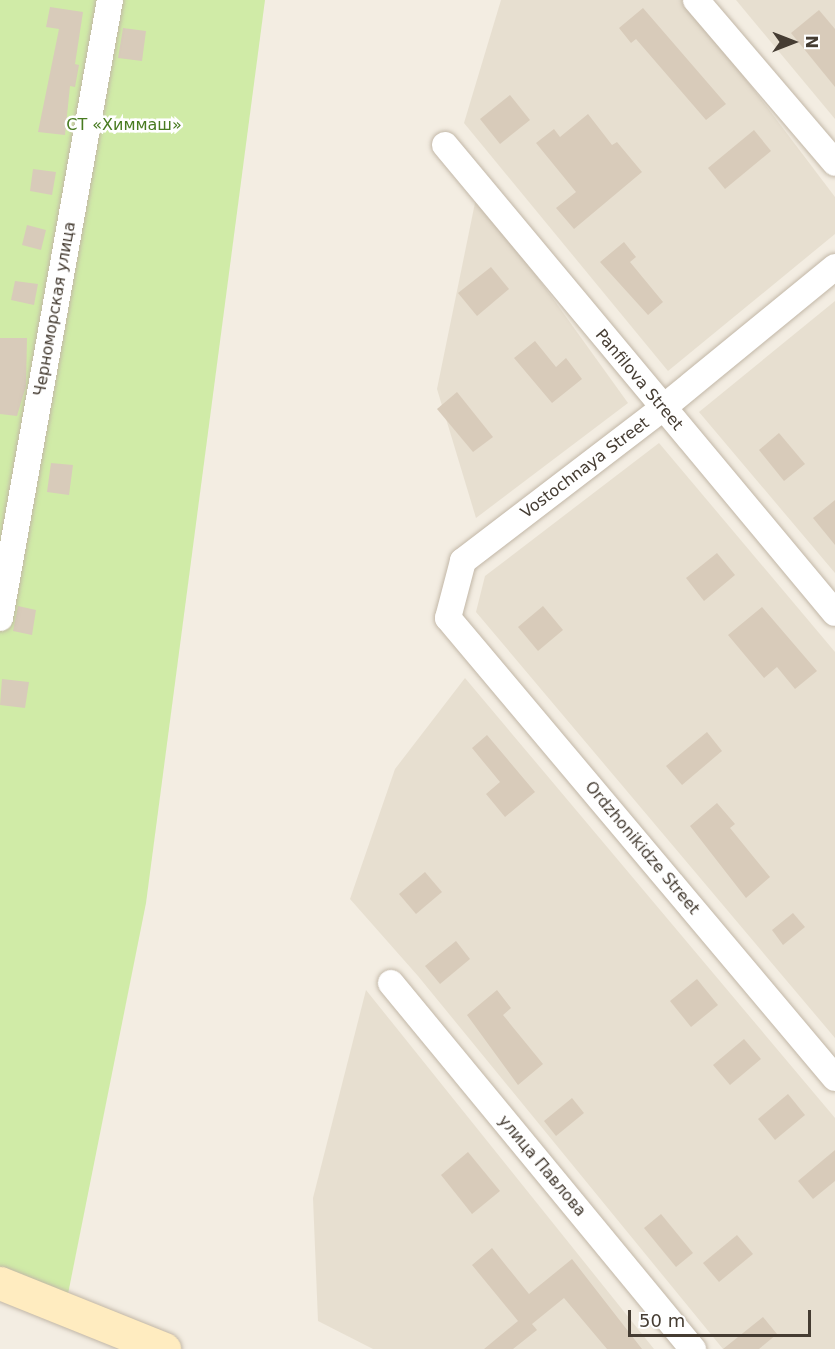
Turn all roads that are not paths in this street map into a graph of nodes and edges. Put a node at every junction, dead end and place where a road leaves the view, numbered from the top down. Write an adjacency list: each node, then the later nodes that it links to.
1 (110, 0): 8 (street, Черноморская улица)
2 (696, 0): 4 (street)
3 (446, 145): 6 (street, Panfilova Street)
4 (835, 163)
5 (835, 267): 6 (street, Vostochnaya Street)
6 (663, 408): 7 (street, Panfilova Street); 9 (street, Vostochnaya Street)
7 (835, 613)
8 (0, 618)
9 (448, 618): 11 (street, Ordzhonikidze Street)
10 (391, 983): 14 (street, улица Павлова)
11 (835, 1078)
12 (0, 1283): 13 (street)
13 (164, 1349)
14 (693, 1349)

